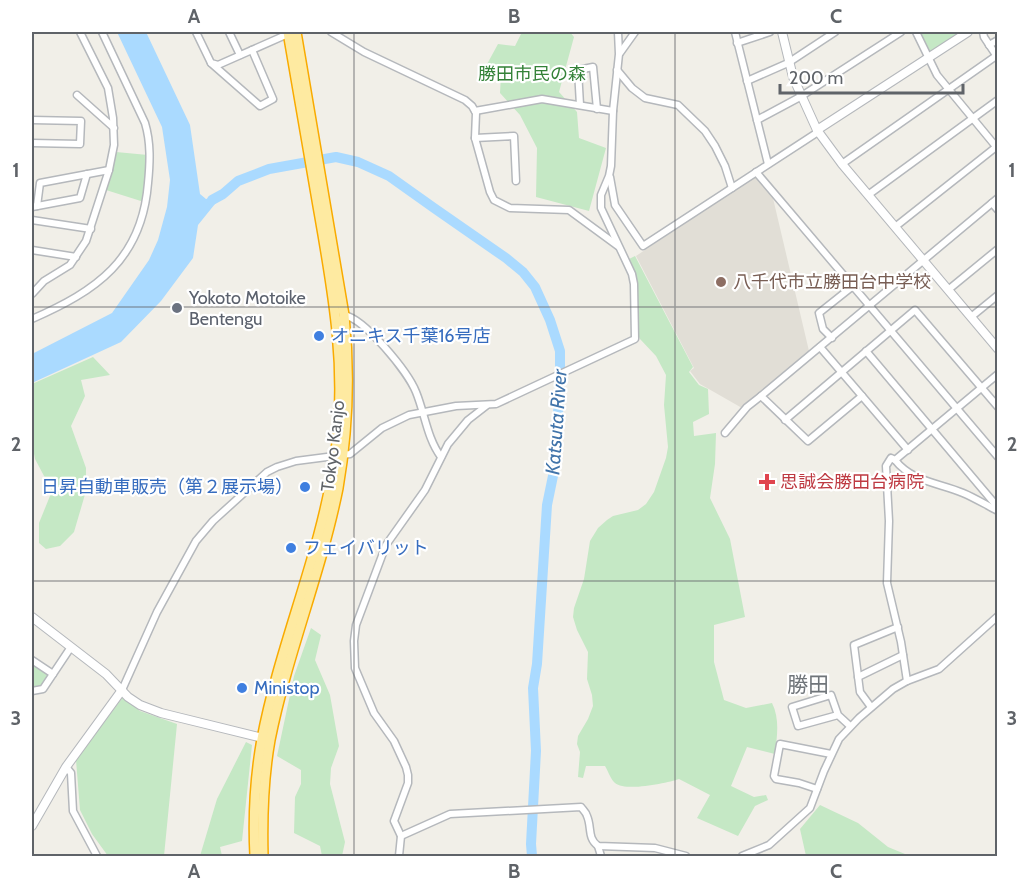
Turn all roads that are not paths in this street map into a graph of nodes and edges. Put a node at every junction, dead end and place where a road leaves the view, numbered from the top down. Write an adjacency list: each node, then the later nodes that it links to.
1 (80, 32): 40 (street)
2 (102, 32): 74 (street)
3 (196, 32): 25 (street)
4 (229, 32): 22 (street)
5 (290, 32): 20 (street); 51 (highway, Tokyo Kanjo)
6 (331, 32): 35 (street)
7 (618, 32): 21 (street)
8 (635, 32): 21 (street)
9 (735, 32): 18 (street)
10 (770, 32): 18 (street)
11 (782, 32): 26 (street)
12 (835, 32): 26 (street)
13 (901, 32): 31 (street)
14 (916, 32): 23 (street)
15 (968, 32): 23 (street)
16 (983, 32): 19 (street)
17 (998, 40): 19 (street)
18 (737, 43): 28 (street)
19 (989, 45): 24 (street)
20 (252, 50): 22 (street); 25 (street)
21 (619, 54): 27 (street)
22 (240, 55): 25 (street)
23 (928, 57): 29 (street); 41 (street)
24 (997, 57): 29 (street)
25 (211, 63)
26 (788, 63): 28 (street); 31 (street)
27 (617, 70): 36 (street); 53 (street)
28 (747, 81): 39 (street)
29 (948, 91): 37 (street); 46 (street)
30 (77, 94): 40 (street)
31 (800, 97): 39 (street); 41 (street)
32 (998, 100): 37 (street)
33 (580, 105): 34 (street); 34 (street); 35 (street)
34 (597, 109): 36 (street)
35 (475, 111): 42 (street)
36 (613, 111): 50 (street)
37 (972, 119): 44 (street); 54 (street)
38 (32, 120): 43 (street)
39 (757, 120): 45 (street)
40 (114, 128): 47 (street)
41 (817, 131): 45 (street); 46 (street)
42 (475, 138): 52 (street); 62 (street)
43 (32, 142)
44 (996, 145): 60 (street)
45 (768, 164): 48 (street)
46 (842, 164): 54 (street)
47 (109, 170): 49 (street); 61 (street)
48 (756, 171): 53 (street); 67 (street)
49 (87, 174): 57 (street); 57 (street)
50 (609, 176): 53 (street); 62 (street)
51 (317, 179): 72 (highway, Tokyo Kanjo); 93 (highway, Tokyo Kanjo)
52 (516, 181)
53 (732, 188)
54 (868, 195): 60 (street)
55 (998, 198): 56 (street)
56 (992, 202): 58 (street); 66 (street)
57 (34, 206)
58 (998, 210)
59 (32, 220): 61 (street)
60 (895, 227): 66 (street)
61 (92, 229): 65 (street)
62 (619, 247): 85 (street)
63 (998, 249): 68 (street)
64 (32, 250): 65 (street)
65 (76, 257): 69 (street)
66 (923, 260): 68 (street); 71 (street)
67 (853, 286): 71 (street); 76 (street)
68 (948, 290): 73 (street)
69 (32, 294)
70 (998, 295): 73 (street)
71 (869, 305): 75 (street); 76 (street)
72 (344, 315): 88 (street); 93 (highway, Tokyo Kanjo)
73 (971, 317): 77 (street)
74 (32, 319)
75 (890, 330): 79 (street); 82 (street); 87 (street)
76 (831, 338): 78 (street)
77 (996, 345)
78 (820, 347): 80 (street); 83 (street)
79 (866, 351): 80 (street); 90 (street)
80 (842, 372): 84 (street); 89 (street)
81 (998, 374): 82 (street)
82 (981, 388): 86 (street); 87 (street)
83 (761, 396): 89 (street); 91 (street)
84 (862, 396): 89 (street); 92 (street)
85 (487, 406): 88 (street); 95 (street)
86 (998, 407)
87 (956, 409): 90 (street); 94 (street)
88 (421, 412): 93 (street); 95 (street)
89 (785, 420)
90 (932, 429): 92 (street); 97 (street)
91 (725, 433)
92 (908, 450): 96 (street)
93 (339, 456): 107 (street); 112 (highway, Tokyo Kanjo)
94 (998, 457)
95 (441, 458): 117 (street)
96 (895, 460): 97 (street); 100 (street)
97 (995, 506)
98 (998, 616): 106 (street)
99 (32, 617): 101 (street)
100 (898, 627): 102 (street); 105 (street)
101 (71, 647): 104 (street); 107 (street)
102 (903, 655): 105 (street); 106 (street)
103 (32, 660): 104 (street)
104 (53, 674): 108 (street)
105 (858, 677): 109 (street)
106 (907, 681): 109 (street)
107 (122, 690): 112 (street); 114 (street)
108 (32, 691)
109 (871, 707): 111 (street)
110 (838, 715): 110 (street); 111 (street)
111 (850, 726): 113 (street)
112 (266, 739): 120 (highway, Tokyo Kanjo); 121 (highway, Tokyo Kanjo)
113 (831, 754): 115 (street); 115 (street)
114 (66, 767): 116 (street); 119 (street)
115 (817, 789): 125 (street)
116 (32, 826)
117 (401, 836): 118 (street); 122 (street)
118 (598, 846): 123 (street); 124 (street)
119 (97, 856)
120 (255, 856)
121 (263, 856)
122 (399, 856)
123 (601, 856)
124 (686, 856)
125 (742, 856)

